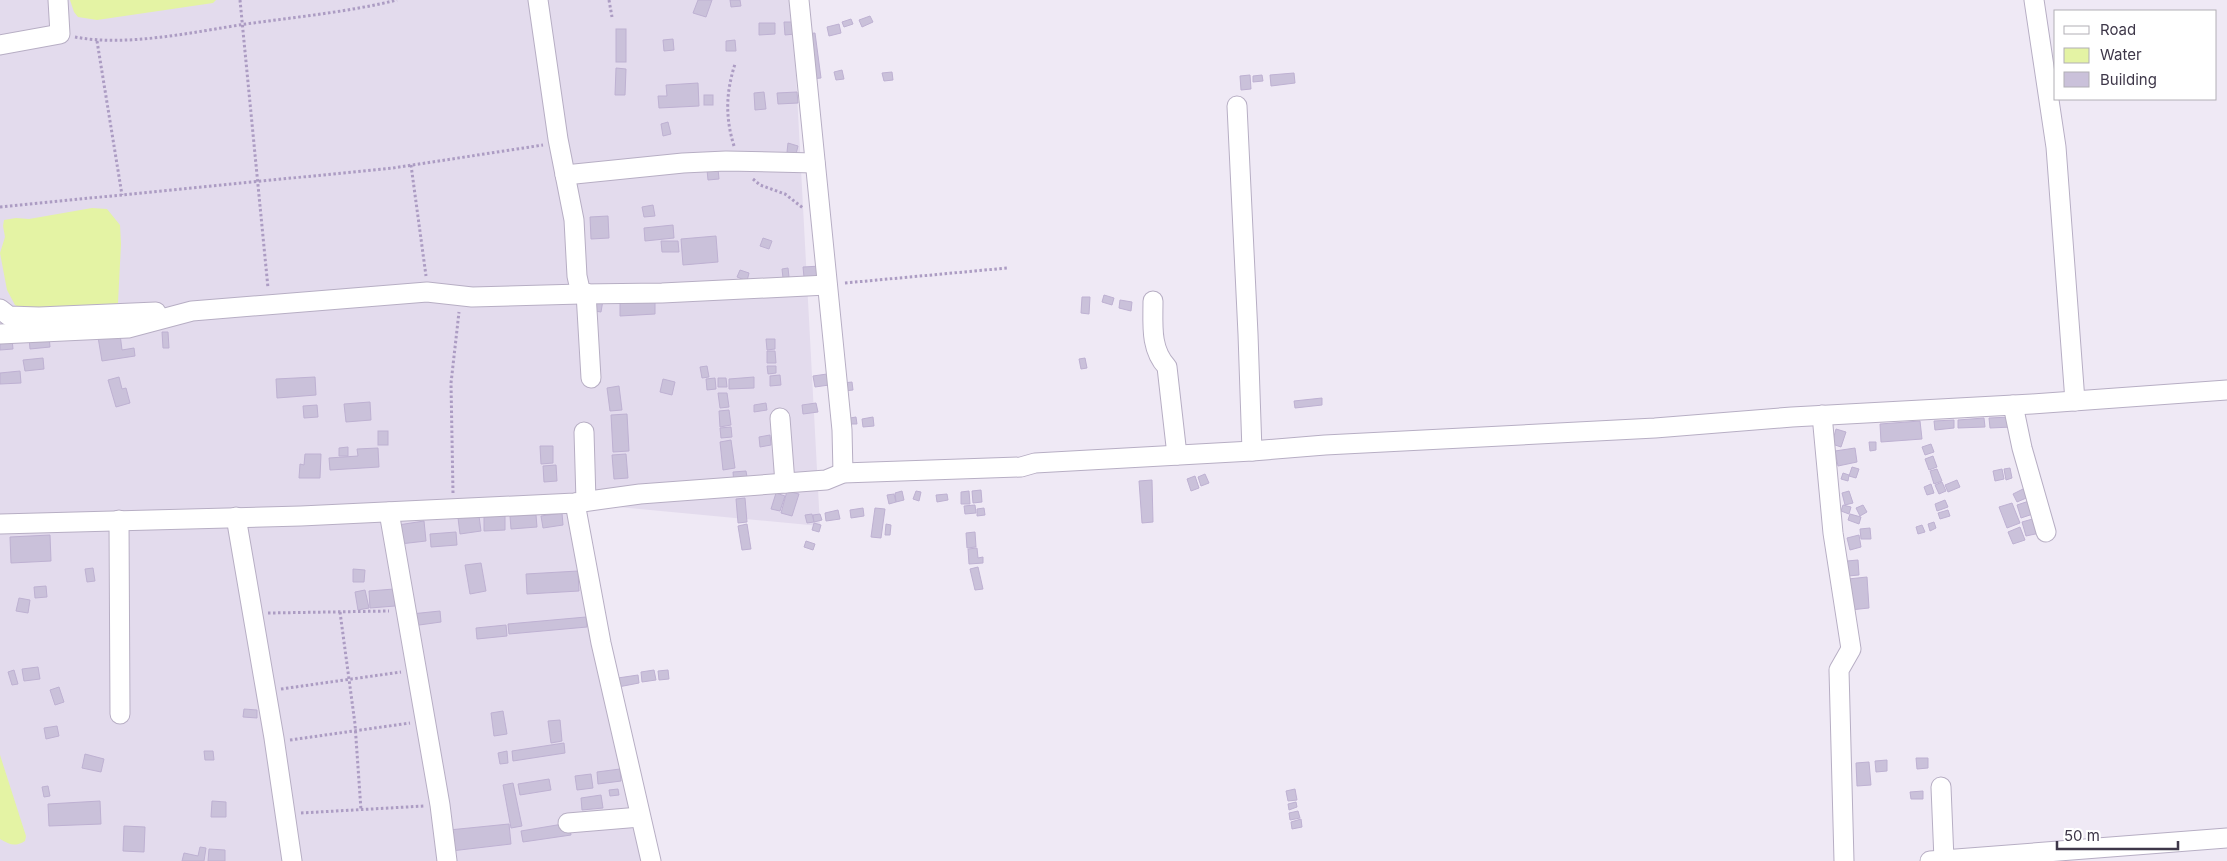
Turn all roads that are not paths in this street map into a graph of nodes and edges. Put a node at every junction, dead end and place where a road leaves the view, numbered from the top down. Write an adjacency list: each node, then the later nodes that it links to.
1 (58, 0): 5 (street)
2 (538, 0): 8 (street)
3 (799, 0): 7 (street)
4 (2034, 0): 17 (street)
5 (0, 45)
6 (1237, 106): 22 (street)
7 (815, 163): 8 (street); 9 (street)
8 (565, 175): 10 (street)
9 (826, 285): 10 (street); 24 (street)
10 (584, 294): 13 (street); 15 (street)
11 (1153, 301): 23 (street)
12 (0, 309): 13 (street)
13 (192, 311): 14 (street)
14 (0, 334)
15 (591, 378)
16 (2227, 390): 17 (street)
17 (2075, 401): 18 (street)
18 (2013, 405): 19 (street); 31 (street)
19 (1822, 415): 22 (street); 41 (street)
20 (780, 418): 25 (street)
21 (584, 432): 26 (street)
22 (1252, 451): 23 (street)
23 (1177, 455): 24 (street)
24 (843, 473): 25 (street)
25 (785, 483): 26 (street)
26 (580, 502): 27 (street); 34 (street)
27 (389, 512): 28 (street); 39 (street)
28 (236, 517): 29 (street); 38 (street)
29 (119, 520): 30 (street); 32 (street)
30 (0, 524)
31 (2046, 532)
32 (120, 714)
33 (1941, 787): 37 (street)
34 (640, 817): 35 (street); 40 (street)
35 (568, 823)
36 (2227, 838): 37 (street)
37 (1937, 860)
38 (292, 861)
39 (447, 861)
40 (651, 861)
41 (1844, 861)

